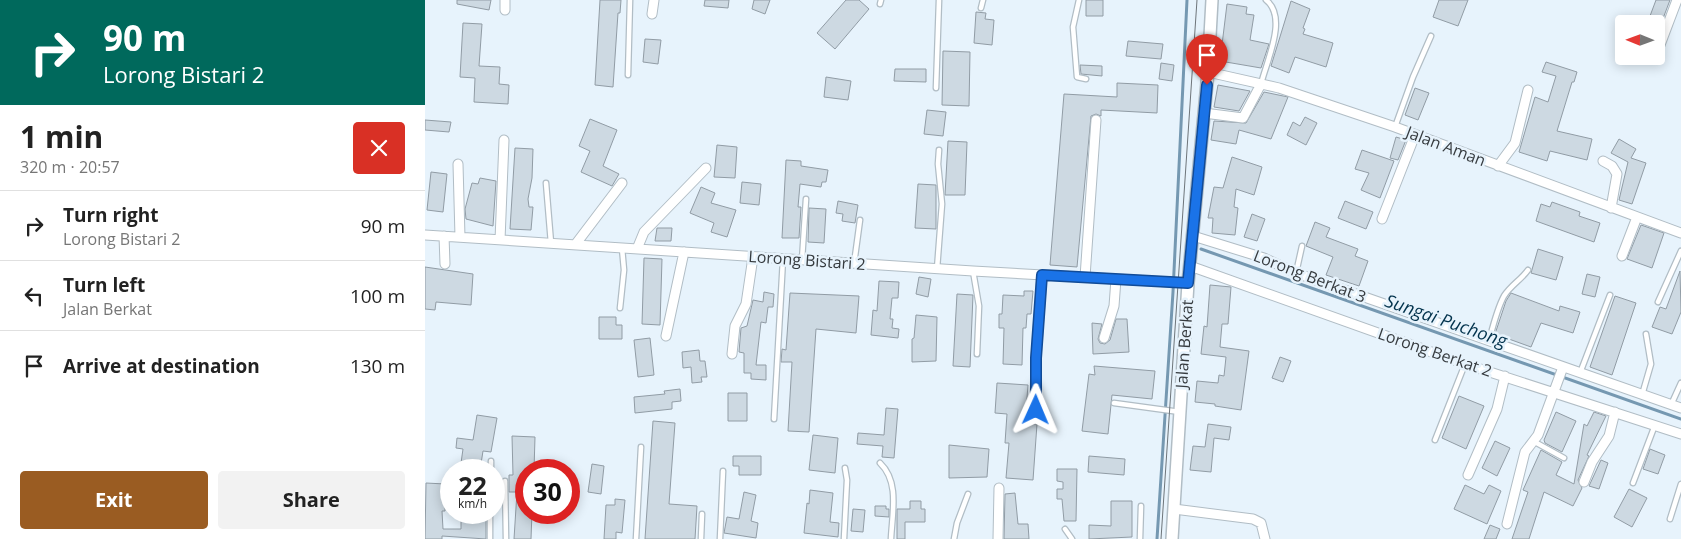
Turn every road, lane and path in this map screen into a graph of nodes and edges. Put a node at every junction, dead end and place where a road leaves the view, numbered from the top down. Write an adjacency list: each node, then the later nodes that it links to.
1 (630, 0): 14 (lane)
2 (654, 0): 10 (street)
3 (939, 0): 17 (lane)
4 (983, 0): 9 (lane)
5 (1079, 0): 15 (lane)
6 (1212, 0): 13 (street, Jalan Berkat)
7 (1266, 0): 16 (lane)
8 (1677, 0): 11 (street)
9 (981, 8)
10 (652, 14)
11 (1665, 32)
12 (1431, 36): 21 (lane)
13 (1208, 72): 16 (street, Jalan Aman); 19 (street, Jalan Berkat)
14 (628, 76)
15 (1086, 79)
16 (1261, 84): 19 (street); 21 (street, Jalan Aman)
17 (936, 88)
18 (1528, 90): 27 (street)
19 (1204, 113): 40 (street, Jalan Berkat)
20 (1096, 120): 61 (street)
21 (1395, 127): 22 (street, Jalan Aman)
22 (1415, 135): 27 (street, Jalan Aman); 34 (street)
23 (504, 140): 41 (street)
24 (939, 150): 56 (lane)
25 (1603, 161): 32 (street)
26 (458, 164): 39 (street)
27 (1498, 166): 32 (street, Jalan Aman)
28 (706, 168): 46 (street)
29 (546, 183): 42 (lane)
30 (623, 183): 43 (street)
31 (806, 198): 52 (lane)
32 (1611, 208): 33 (street, Jalan Aman)
33 (1637, 217): 36 (street, Jalan Aman); 49 (street)
34 (1383, 219)
35 (860, 220): 54 (lane)
36 (1681, 233)
37 (425, 235): 38 (street, Lorong Bistari 2)
38 (444, 236): 39 (street, Lorong Bistari 2); 53 (street)
39 (460, 236): 41 (street, Lorong Bistari 2)
40 (1193, 236): 55 (street, Jalan Berkat); 59 (street, Lorong Berkat 3)
41 (500, 240): 42 (street, Lorong Bistari 2)
42 (551, 243): 43 (street, Lorong Bistari 2)
43 (575, 245): 45 (street, Lorong Bistari 2)
44 (1302, 246): 59 (lane)
45 (623, 248): 46 (street, Lorong Bistari 2); 66 (lane)
46 (637, 249): 48 (street, Lorong Bistari 2)
47 (1681, 251): 65 (lane)
48 (684, 252): 50 (street, Lorong Bistari 2); 68 (street)
49 (1622, 256)
50 (753, 257): 51 (street, Lorong Bistari 2); 71 (street)
51 (783, 259): 52 (street, Lorong Bistari 2); 86 (lane)
52 (802, 260): 54 (street, Lorong Bistari 2)
53 (445, 264)
54 (854, 264): 56 (street, Lorong Bistari 2)
55 (1190, 266): 63 (street, Jalan Berkat); 73 (street, Lorong Berkat 2)
56 (937, 269): 58 (street, Lorong Bistari 2)
57 (1528, 270): 70 (lane)
58 (973, 272): 60 (street, Lorong Bistari 2); 72 (lane)
59 (1296, 273): 70 (street, Lorong Berkat 3)
60 (1042, 275): 61 (street, Lorong Bistari 2); 83 (street)
61 (1085, 277): 62 (street, Lorong Bistari 2)
62 (1116, 280): 63 (street, Lorong Bistari 2); 69 (street)
63 (1184, 284): 84 (street, Jalan Berkat)
64 (1610, 295): 75 (lane)
65 (1658, 302)
66 (620, 308)
67 (1646, 334): 79 (lane)
68 (666, 336)
69 (1104, 338)
70 (1489, 341): 74 (street, Lorong Berkat 3)
71 (731, 354)
72 (977, 354)
73 (1465, 364): 76 (street, Lorong Berkat 2); 89 (lane)
74 (1563, 369): 75 (street, Lorong Berkat 3); 78 (street)
75 (1580, 373): 79 (street, Lorong Berkat 3)
76 (1505, 376): 78 (street, Lorong Berkat 2); 96 (street)
77 (1681, 383): 81 (lane)
78 (1555, 388): 85 (street, Lorong Berkat 2); 90 (street)
79 (1642, 395): 81 (street, Lorong Berkat 3)
80 (1115, 403): 84 (lane)
81 (1671, 405): 82 (street, Lorong Berkat 3)
82 (1681, 408)
83 (1036, 410)
84 (1176, 411): 104 (street, Jalan Berkat)
85 (1615, 412): 87 (street, Lorong Berkat 2); 98 (street)
86 (774, 419)
87 (1655, 425): 88 (street, Lorong Berkat 2); 99 (lane)
88 (1681, 434)
89 (1435, 440)
90 (1533, 442): 92 (lane); 108 (street)
91 (641, 447): 112 (lane)
92 (1564, 458)
93 (880, 463): 116 (lane)
94 (845, 468): 115 (lane)
95 (723, 470): 114 (lane)
96 (1469, 475)
97 (505, 480): 111 (lane)
98 (1584, 482)
99 (1633, 483)
100 (1681, 484): 106 (lane)
101 (999, 488): 118 (street)
102 (968, 494): 117 (lane)
103 (1141, 506): 120 (lane)
104 (1174, 509): 121 (street, Jalan Berkat); 122 (street)
105 (702, 514): 113 (lane)
106 (1670, 519)
107 (490, 524): 110 (lane)
108 (1507, 524)
109 (1065, 529): 119 (lane)
110 (490, 539)
111 (506, 539)
112 (636, 539)
113 (701, 539)
114 (720, 539)
115 (844, 539)
116 (891, 539)
117 (954, 539)
118 (998, 539)
119 (1072, 539)
120 (1140, 539)
121 (1172, 539)
122 (1265, 539)

